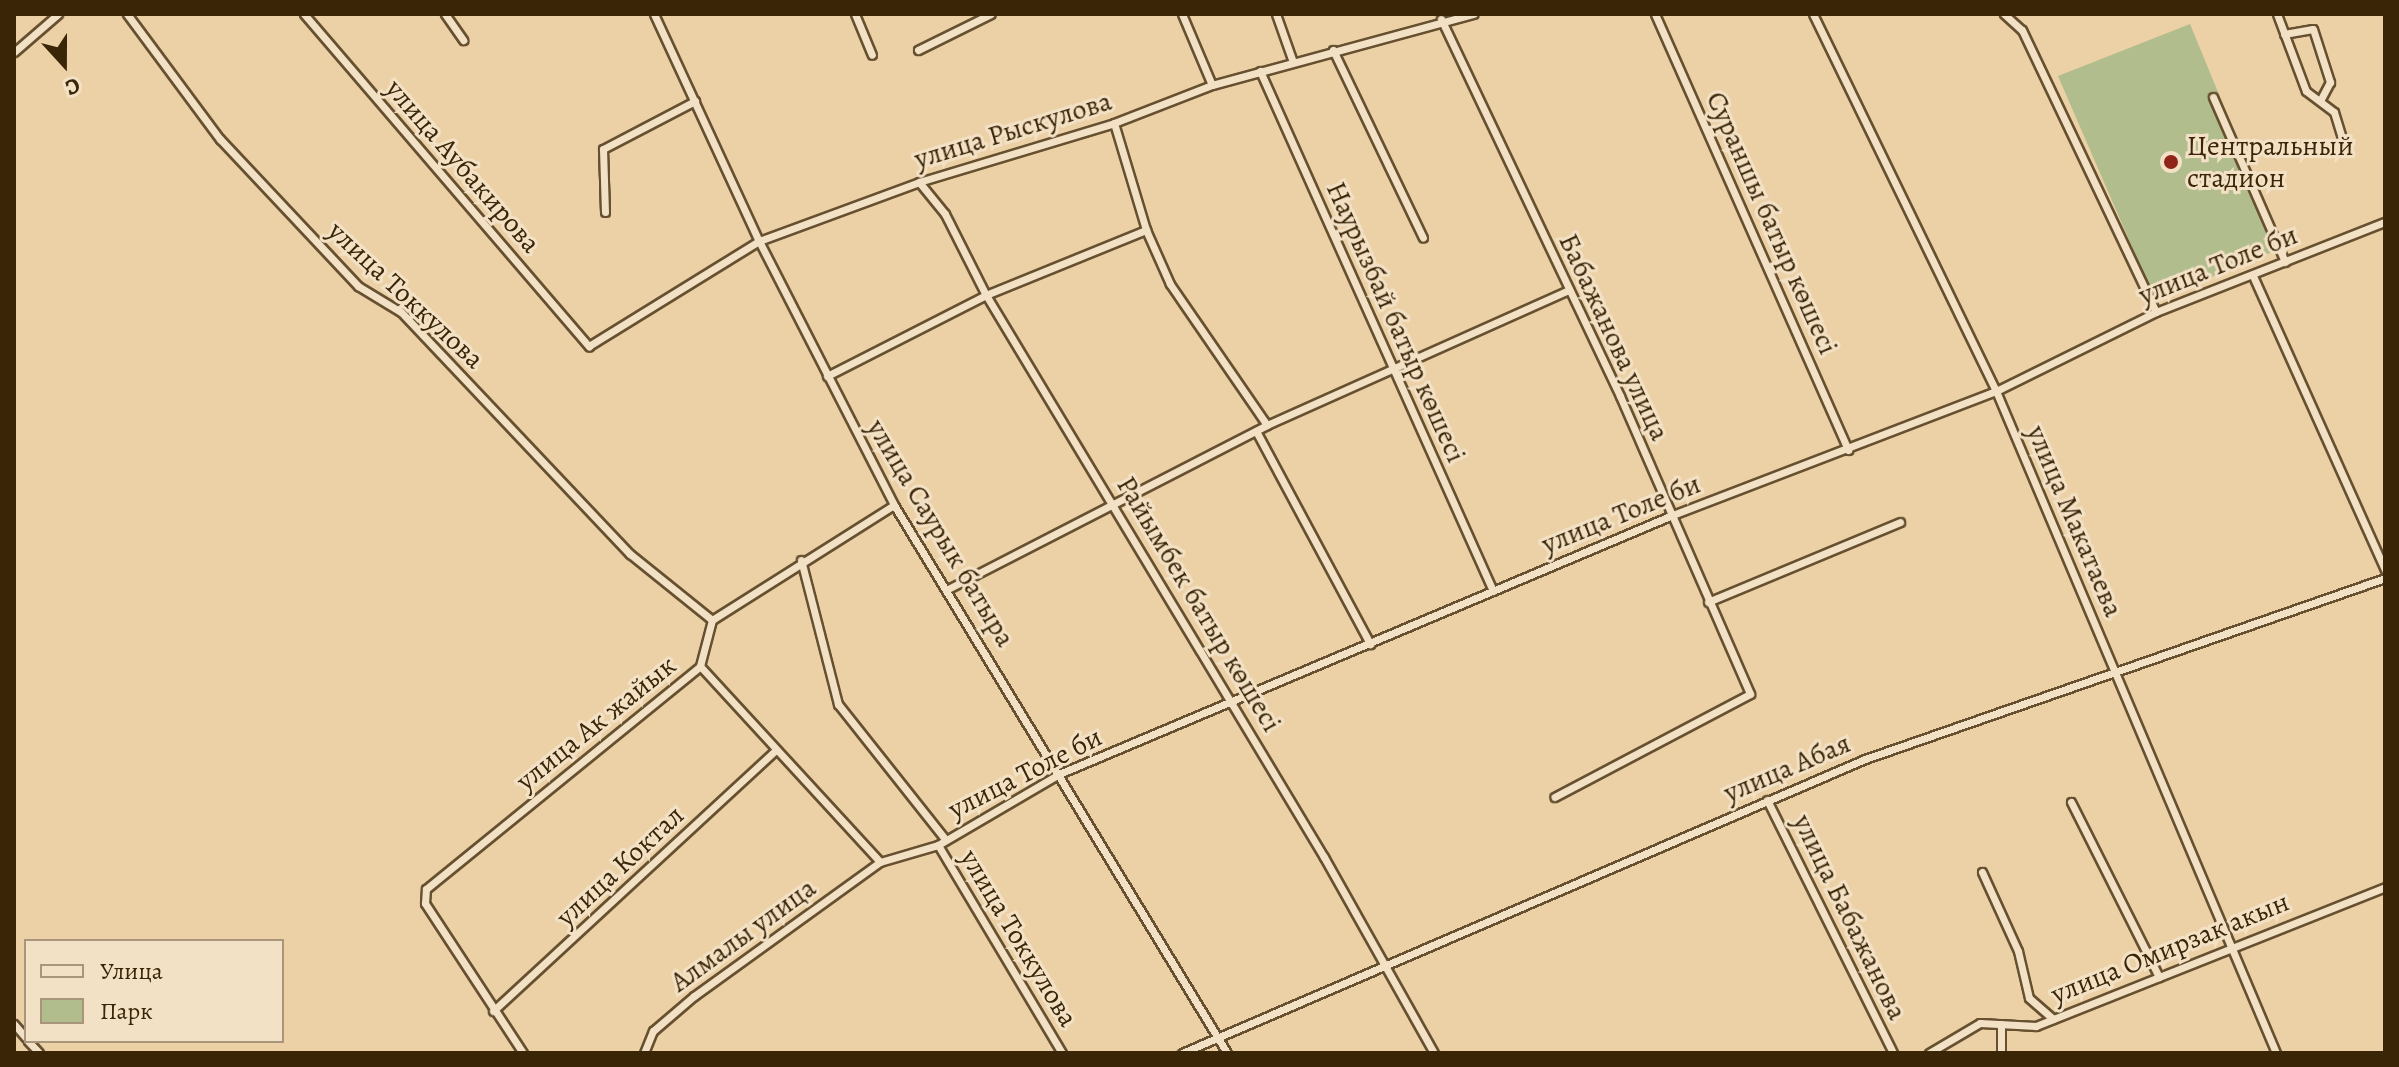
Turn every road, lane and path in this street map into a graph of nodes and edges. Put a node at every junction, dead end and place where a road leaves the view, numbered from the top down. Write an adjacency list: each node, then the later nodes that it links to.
1 (58, 14): 20 (street)
2 (127, 14): 58 (street, улица Токкулова)
3 (304, 14): 41 (street, улица Аубакирова)
4 (445, 14): 17 (street)
5 (654, 14): 26 (street, улица Саурык батыра)
6 (855, 14): 21 (street)
7 (991, 14): 18 (street)
8 (1182, 14): 24 (street)
9 (1276, 14): 22 (street)
10 (1474, 14): 15 (street, улица Рыскулова)
11 (1655, 14): 47 (street, Сураншы батыр көшесі)
12 (1813, 14): 44 (street, улица Макатаева)
13 (2004, 14): 40 (street)
14 (2277, 14): 16 (street)
15 (1441, 19): 19 (street, улица Рыскулова); 38 (street, Бабажанова улица)
16 (2284, 34): 27 (street); 27 (street)
17 (463, 40)
18 (918, 50)
19 (1333, 50): 22 (street, улица Рыскулова); 34 (street)
20 (14, 52)
21 (872, 55)
22 (1293, 62): 23 (street, улица Рыскулова)
23 (1260, 71): 24 (street, улица Рыскулова); 42 (street, Наурызбай батыр көшесі)
24 (1212, 85): 28 (street, улица Рыскулова)
25 (2213, 97): 36 (street)
26 (695, 101): 31 (street); 35 (street, улица Саурык батыра)
27 (2320, 101): 29 (street)
28 (1114, 123): 30 (street, улица Рыскулова); 33 (street)
29 (2346, 151)
30 (919, 182): 35 (street, улица Рыскулова); 39 (street, Райымбек батыр көшесі)
31 (605, 212)
32 (2385, 222): 36 (street, улица Толе би)
33 (1146, 230): 39 (street); 45 (street)
34 (1423, 238)
35 (759, 241): 41 (street, улица Рыскулова); 43 (street, улица Саурык батыра)
36 (2285, 262): 37 (street, улица Толе би)
37 (2253, 276): 40 (street, улица Толе би); 53 (street)
38 (1569, 290): 42 (street); 50 (street, Бабажанова улица)
39 (986, 295): 43 (street); 49 (street, Райымбек батыр көшесі)
40 (2156, 312): 44 (street, улица Толе би)
41 (589, 346)
42 (1394, 370): 45 (street); 56 (street, Наурызбай батыр көшесі)
43 (827, 376): 48 (street, улица Саурык батыра)
44 (1996, 391): 47 (street, улица Толе би); 61 (street, улица Макатаева)
45 (1267, 425): 46 (street)
46 (1256, 431): 49 (street); 59 (street)
47 (1848, 450): 50 (street, улица Толе би)
48 (894, 505): 52 (street); 55 (street, улица Саурык батыра)
49 (1114, 505): 55 (street); 62 (street, Райымбек батыр көшесі)
50 (1670, 516): 56 (street, улица Толе би); 57 (street, Бабажанова улица)
51 (1900, 522): 57 (street)
52 (801, 560): 58 (street); 68 (street, улица Токкулова)
53 (2385, 570)
54 (2385, 578): 61 (street, улица Абая)
55 (948, 589): 64 (street, улица Саурык батыра)
56 (1493, 591): 59 (street, улица Толе би)
57 (1708, 602): 65 (street, Бабажанова улица)
58 (712, 620): 60 (street, улица Ак жайык)
59 (1370, 644): 62 (street, улица Толе би)
60 (700, 666): 63 (street); 75 (street, улица Ак жайык)
61 (2113, 670): 66 (street, улица Абая); 72 (street, улица Макатаева)
62 (1232, 703): 64 (street, улица Толе би); 73 (street, Райымбек батыр көшесі)
63 (776, 750): 69 (street); 75 (street, улица Коктал)
64 (1059, 774): 68 (street, улица Толе би); 78 (street, улица Саурык батыра)
65 (1555, 797)
66 (1767, 800): 73 (street, улица Абая); 85 (street, улица Бабажанова)
67 (2071, 802): 74 (street)
68 (941, 842): 69 (street, улица Толе би); 81 (street, улица Токкулова)
69 (880, 862): 80 (street, Алмалы улица)
70 (1982, 872): 76 (street)
71 (2385, 887): 72 (street, улица Омирзак акын)
72 (2233, 947): 74 (street, улица Омирзак акын); 88 (street, улица Макатаева)
73 (1383, 964): 78 (street, улица Абая); 84 (street, Райымбек батыр көшесі)
74 (2159, 977): 76 (street, улица Омирзак акын)
75 (493, 1011): 79 (street)
76 (2053, 1019): 77 (street, улица Омирзак акын)
77 (2001, 1024): 86 (street, улица Омирзак акын); 87 (street)
78 (1222, 1038): 82 (street, улица Абая); 83 (street, улица Саурык батыра)
79 (523, 1053)
80 (644, 1053)
81 (1062, 1053)
82 (1182, 1053)
83 (1227, 1053)
84 (1434, 1053)
85 (1893, 1053)
86 (1929, 1053)
87 (2001, 1053)
88 (2276, 1053)

